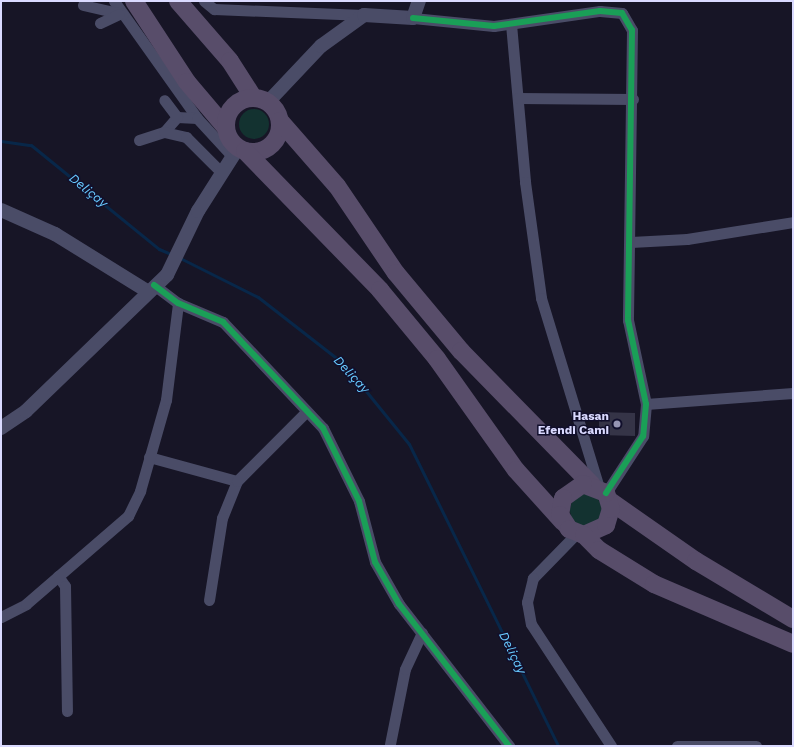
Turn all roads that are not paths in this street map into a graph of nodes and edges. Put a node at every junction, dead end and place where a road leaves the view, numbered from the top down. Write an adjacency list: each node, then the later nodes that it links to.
1 (114, 1): 6 (street)
2 (178, 1): 14 (highway)
3 (204, 1): 7 (street)
4 (419, 1): 8 (street)
5 (83, 5): 6 (street)
6 (125, 10): 9 (street); 16 (street); 18 (highway)
7 (364, 15): 8 (street); 14 (street)
8 (413, 18): 10 (street)
9 (100, 23)
10 (511, 24): 11 (street); 12 (street)
11 (518, 98): 12 (street); 34 (street)
12 (633, 99): 25 (street)
13 (164, 100): 15 (street)
14 (261, 100): 17 (highway); 18 (highway)
15 (177, 117): 16 (street); 19 (street)
16 (197, 118): 21 (street)
17 (280, 121): 21 (highway); 34 (highway)
18 (226, 128): 21 (highway)
19 (164, 132): 20 (street); 22 (street)
20 (139, 140)
21 (238, 152): 22 (street); 35 (highway)
22 (222, 173): 26 (street)
23 (1, 210): 26 (street)
24 (793, 222): 25 (street)
25 (631, 242): 29 (street)
26 (150, 288): 27 (street); 31 (street)
27 (178, 303): 30 (street); 32 (street)
28 (793, 393): 29 (street)
29 (646, 404): 34 (street)
30 (306, 412): 33 (street); 40 (street)
31 (1, 428)
32 (149, 457): 33 (street); 36 (street)
33 (237, 481): 37 (street)
34 (601, 492): 35 (highway); 35 (highway); 39 (highway)
35 (574, 530): 41 (highway); 45 (street)
36 (58, 576): 38 (street); 42 (street)
37 (209, 600)
38 (1, 617)
39 (793, 618)
40 (422, 633): 43 (street); 44 (street)
41 (793, 644)
42 (68, 711)
43 (390, 744)
44 (509, 746)
45 (611, 746)
46 (677, 746): 47 (street)
47 (756, 746)

